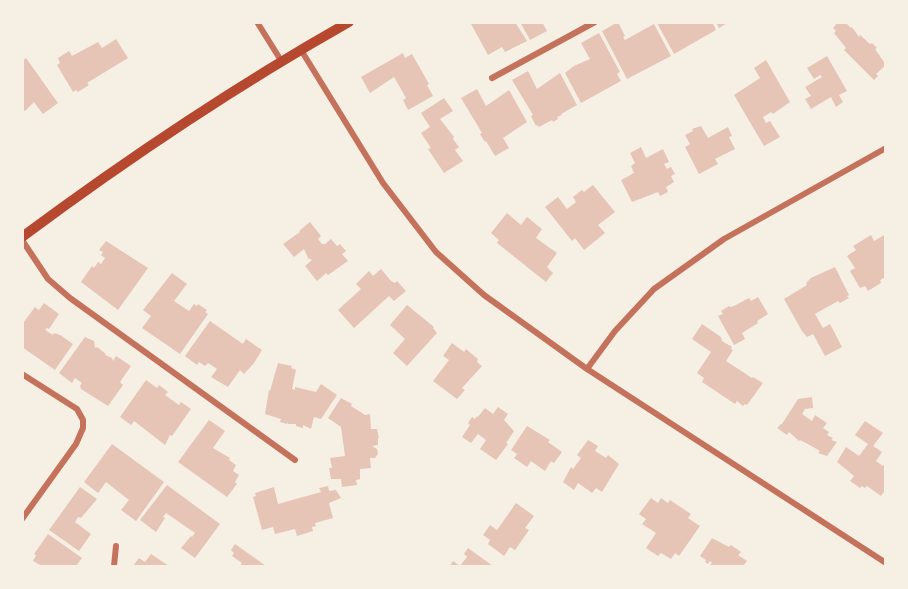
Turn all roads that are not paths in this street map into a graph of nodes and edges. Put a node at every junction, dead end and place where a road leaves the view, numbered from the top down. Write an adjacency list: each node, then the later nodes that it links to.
1 (257, 22): 5 (street)
2 (349, 22): 4 (main road)
3 (595, 22): 6 (street)
4 (301, 50): 5 (main road); 9 (street)
5 (282, 62): 8 (main road)
6 (492, 78)
7 (885, 148): 9 (street)
8 (22, 239): 11 (street)
9 (587, 369): 14 (street)
10 (22, 374): 12 (street)
11 (295, 460)
12 (22, 519)
13 (116, 546): 15 (street)
14 (885, 563)
15 (114, 567)

